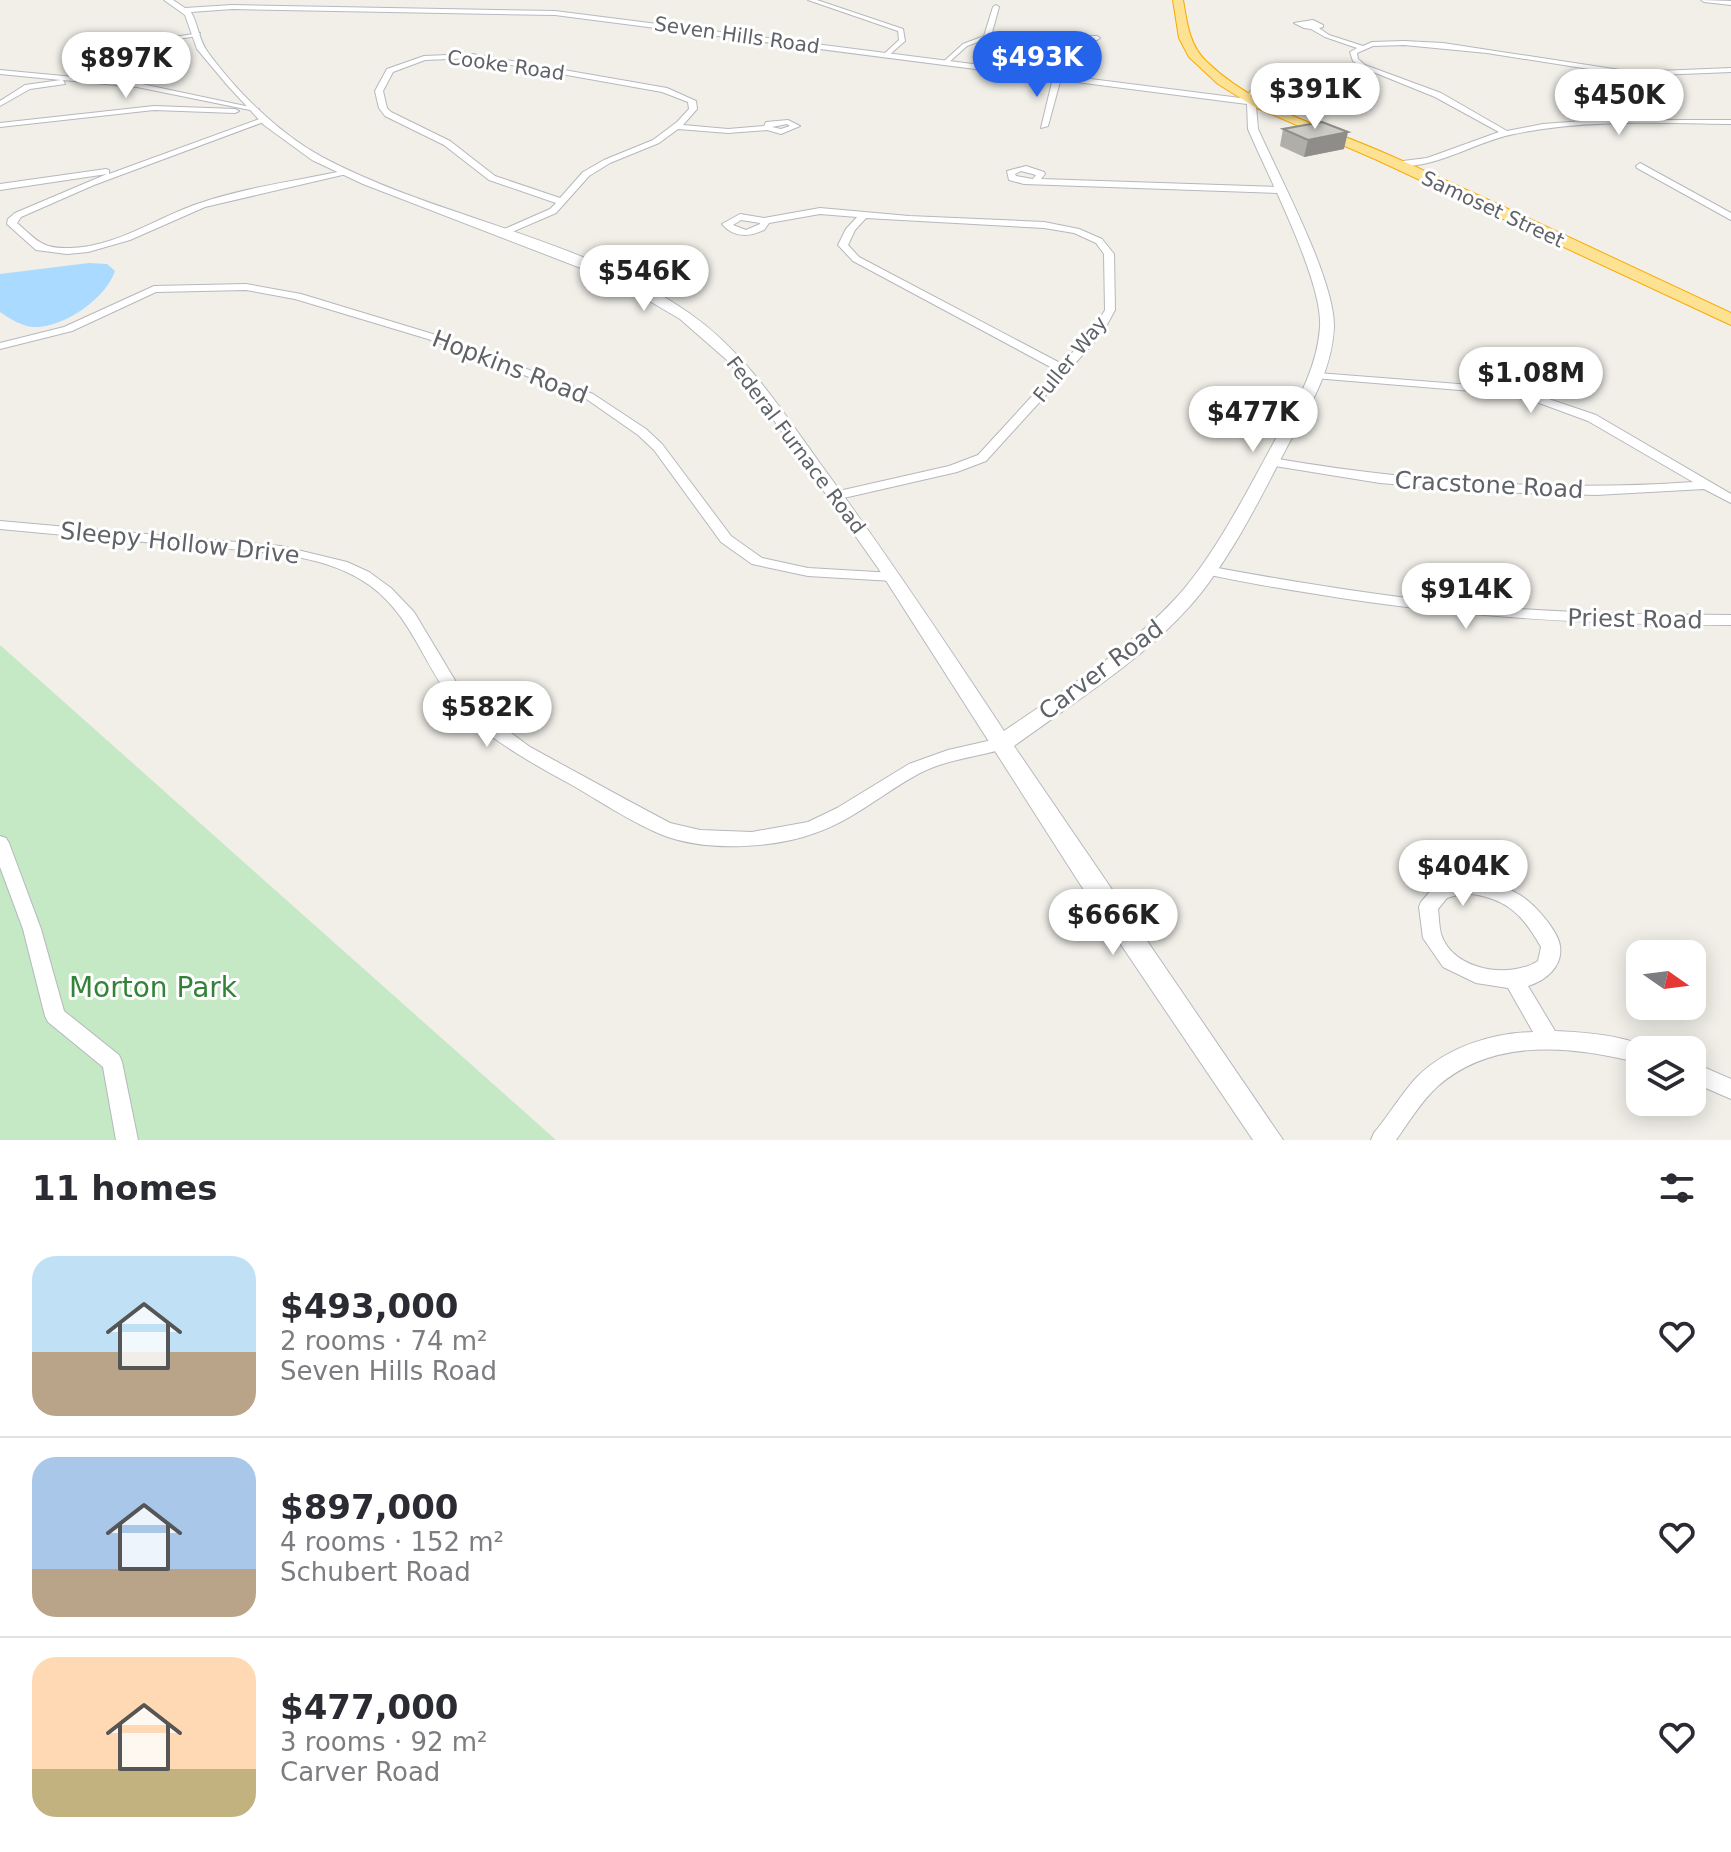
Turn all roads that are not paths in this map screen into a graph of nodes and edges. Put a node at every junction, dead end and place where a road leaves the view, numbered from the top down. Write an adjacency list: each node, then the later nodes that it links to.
1 (811, 0): 16 (street)
2 (1178, 0): 25 (highway)
3 (1186, 0): 25 (highway)
4 (1704, 0): 6 (street)
5 (171, 2): 7 (street); 9 (street)
6 (1731, 3)
7 (217, 7): 9 (street, Seven Hills Road); 16 (street, Seven Hills Road)
8 (996, 7): 12 (street)
9 (186, 11): 11 (street, Federal Furnace Road)
10 (1314, 28): 15 (street)
11 (198, 34): 14 (street); 27 (street, Federal Furnace Road)
12 (987, 38): 13 (street); 17 (street)
13 (1097, 38)
14 (164, 39)
15 (1361, 47): 18 (street); 33 (street)
16 (886, 55): 17 (street, Seven Hills Road)
17 (945, 63): 22 (street, Seven Hills Road)
18 (1731, 70)
19 (0, 72): 20 (street)
20 (48, 75): 21 (street); 23 (street); 24 (street)
21 (82, 78): 24 (street); 27 (street)
22 (1057, 78): 25 (street, Seven Hills Road); 30 (street)
23 (0, 82)
24 (28, 87): 26 (street)
25 (1254, 96): 37 (highway, Samoset Street); 37 (highway, Samoset Street); 41 (street, Carver Road)
26 (0, 104)
27 (260, 114): 29 (street); 36 (street); 38 (street, Federal Furnace Road)
28 (1731, 122): 33 (street)
29 (0, 125)
30 (1044, 126)
31 (679, 127): 32 (street); 42 (street); 42 (street, Cooke Road)
32 (767, 128)
33 (1506, 133): 34 (street)
34 (1468, 146): 37 (street); 37 (street)
35 (1640, 166): 44 (street)
36 (136, 167): 38 (street); 40 (street)
37 (1412, 168): 47 (highway, Samoset Street); 48 (highway, Samoset Street)
38 (347, 173): 46 (street, Federal Furnace Road)
39 (1037, 179): 41 (street)
40 (0, 187)
41 (1279, 190): 51 (street, Carver Road)
42 (562, 202): 46 (street)
43 (864, 215): 45 (street, Fuller Way); 50 (street); 50 (street, Fuller Way)
44 (1731, 217)
45 (764, 221)
46 (505, 232): 54 (street, Federal Furnace Road)
47 (1731, 313)
48 (1731, 320)
49 (0, 346): 58 (street, Hopkins Road)
50 (1065, 370): 54 (street, Fuller Way)
51 (1318, 376): 52 (street, Carver Road); 53 (street)
52 (1272, 462): 53 (street, Cracstone Road); 57 (street, Carver Road)
53 (1706, 485): 55 (street)
54 (835, 496): 58 (street, Federal Furnace Road)
55 (1731, 499)
56 (0, 525): 60 (street, Sleepy Hollow Drive)
57 (1207, 570): 59 (street, Priest Road); 60 (street, Carver Road)
58 (893, 577): 60 (street, Federal Furnace Road)
59 (1731, 620)
60 (1001, 744): 68 (street, Federal Furnace Road)
61 (0, 843): 67 (street)
62 (1515, 982): 62 (street); 63 (street)
63 (1550, 1041): 64 (street); 69 (street)
64 (1626, 1051)
65 (1706, 1078): 66 (street)
66 (1731, 1089)
67 (127, 1140)
68 (1269, 1140)
69 (1382, 1140)

